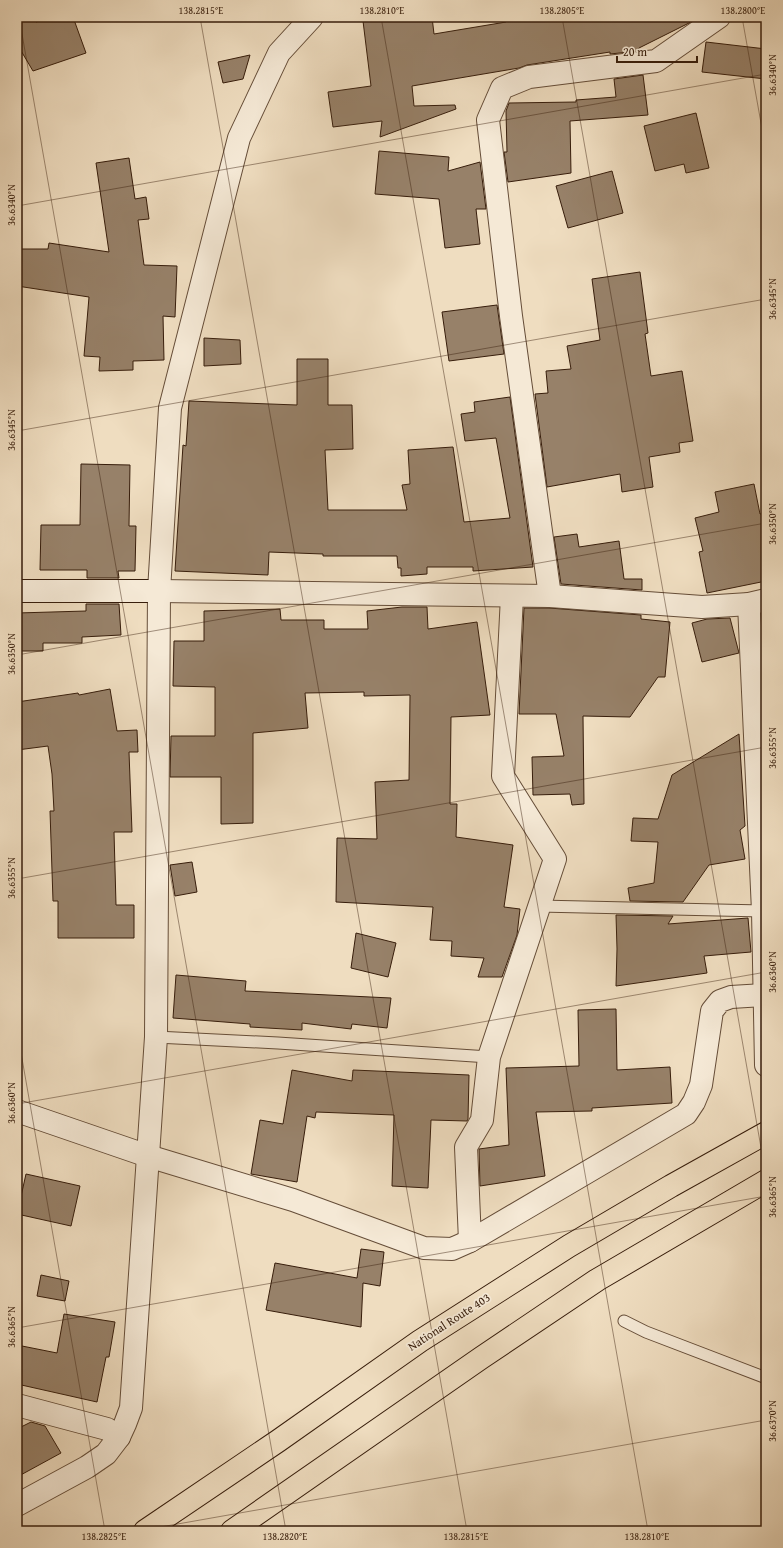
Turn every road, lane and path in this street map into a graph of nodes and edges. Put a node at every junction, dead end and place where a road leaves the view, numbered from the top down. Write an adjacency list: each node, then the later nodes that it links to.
1 (312, 17): 4 (street)
2 (719, 17): 6 (street)
3 (17, 591): 4 (street)
4 (159, 591): 5 (street); 12 (street)
5 (512, 596): 6 (street); 9 (street)
6 (550, 596): 7 (street)
7 (757, 602): 8 (street)
8 (761, 788): 10 (street)
9 (539, 906): 10 (lane); 13 (street)
10 (763, 911): 11 (street)
11 (764, 995): 14 (street); 19 (street)
12 (156, 1037): 13 (lane); 17 (street)
13 (489, 1057): 19 (street)
14 (766, 1065)
15 (17, 1110): 17 (street)
16 (766, 1133): 25 (highway, National Route 403)
17 (148, 1156): 19 (street); 23 (street)
18 (766, 1181): 26 (highway)
19 (470, 1240)
20 (624, 1320): 21 (lane)
21 (766, 1378)
22 (17, 1405): 23 (street)
23 (118, 1438): 24 (street)
24 (17, 1505)
25 (145, 1531)
26 (232, 1531)

